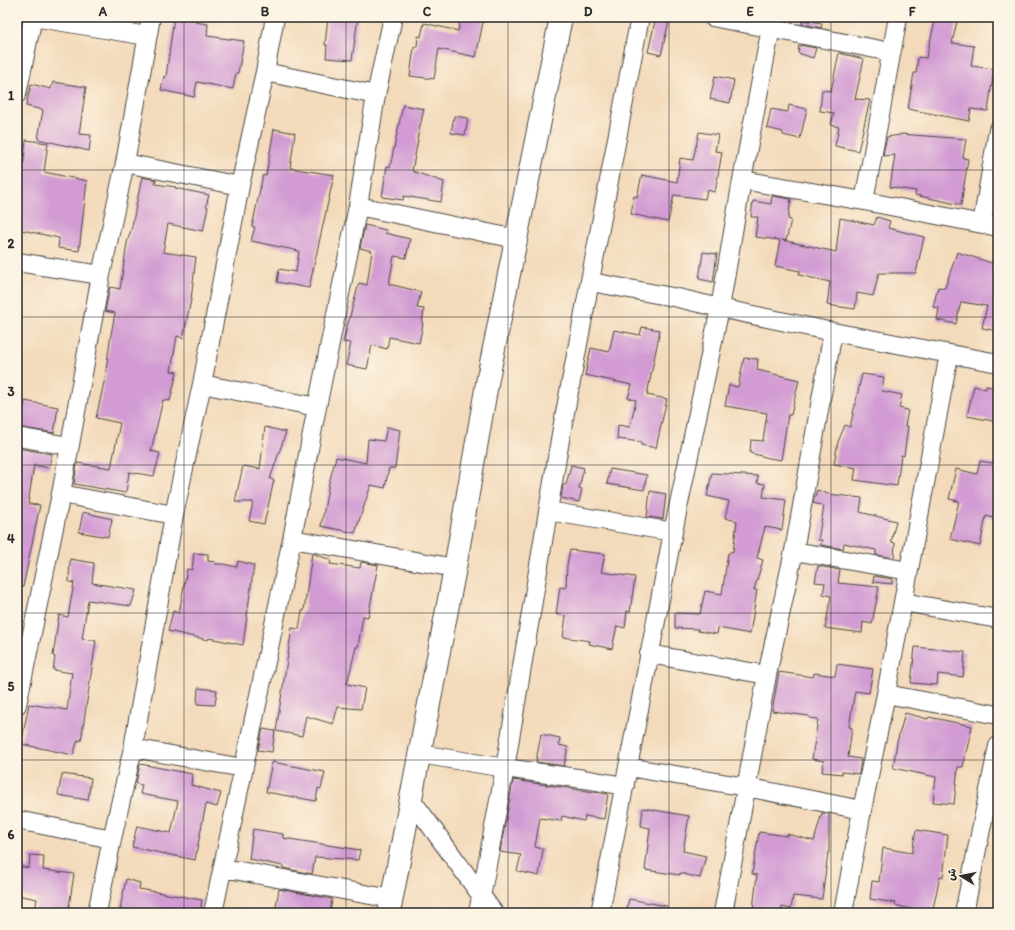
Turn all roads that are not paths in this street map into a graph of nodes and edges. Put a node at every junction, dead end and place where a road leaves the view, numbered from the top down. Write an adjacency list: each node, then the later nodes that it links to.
1 (33, 17): 10 (street); 13 (street)
2 (151, 17): 10 (street)
3 (275, 17): 12 (street)
4 (393, 17): 14 (street)
5 (561, 17): 22 (street)
6 (640, 17): 25 (street)
7 (712, 17): 9 (street)
8 (898, 17): 11 (street)
9 (772, 22): 11 (street); 17 (street)
10 (147, 36): 16 (street)
11 (891, 52): 19 (street)
12 (265, 72): 14 (street); 18 (street)
13 (17, 94)
14 (376, 95): 20 (street)
15 (998, 130): 21 (street)
16 (125, 163): 18 (street); 24 (street)
17 (742, 180): 19 (street); 26 (street)
18 (240, 186): 30 (street)
19 (864, 201): 21 (street)
20 (358, 206): 22 (street); 31 (street)
21 (990, 225)
22 (516, 239): 40 (street)
23 (17, 262): 24 (street)
24 (100, 275): 33 (street)
25 (591, 282): 26 (street); 35 (street)
26 (720, 308): 27 (street); 37 (street)
27 (833, 332): 28 (street); 39 (street)
28 (949, 354): 29 (street); 41 (street)
29 (998, 363)
30 (202, 384): 31 (street); 36 (street)
31 (317, 407): 38 (street)
32 (17, 437): 33 (street)
33 (70, 446): 34 (street)
34 (61, 494): 36 (street); 47 (street)
35 (548, 512): 37 (street); 54 (street)
36 (174, 515): 50 (street)
37 (673, 532): 44 (street)
38 (292, 539): 40 (street); 53 (street)
39 (794, 551): 41 (street); 45 (street)
40 (456, 568): 51 (street)
41 (909, 571): 42 (street)
42 (903, 602): 43 (street); 46 (street)
43 (998, 619)
44 (649, 654): 45 (street); 52 (street)
45 (767, 675): 56 (street)
46 (886, 694): 48 (street); 58 (street)
47 (17, 705)
48 (998, 715)
49 (998, 746): 71 (street)
50 (133, 748): 53 (street); 60 (street)
51 (420, 754): 54 (street); 57 (street)
52 (628, 767): 55 (street); 56 (street)
53 (243, 768): 61 (street)
54 (505, 768): 55 (street); 62 (street)
55 (625, 786): 68 (street)
56 (746, 787): 58 (street); 69 (street)
57 (411, 799): 62 (street); 63 (street)
58 (862, 810): 70 (street)
59 (17, 820): 60 (street)
60 (112, 839): 64 (street)
61 (223, 868): 63 (street); 65 (street)
62 (482, 895): 66 (street); 67 (street)
63 (391, 906)
64 (97, 913)
65 (214, 913)
66 (478, 913)
67 (494, 913)
68 (600, 913)
69 (723, 913)
70 (843, 913)
71 (964, 913)

